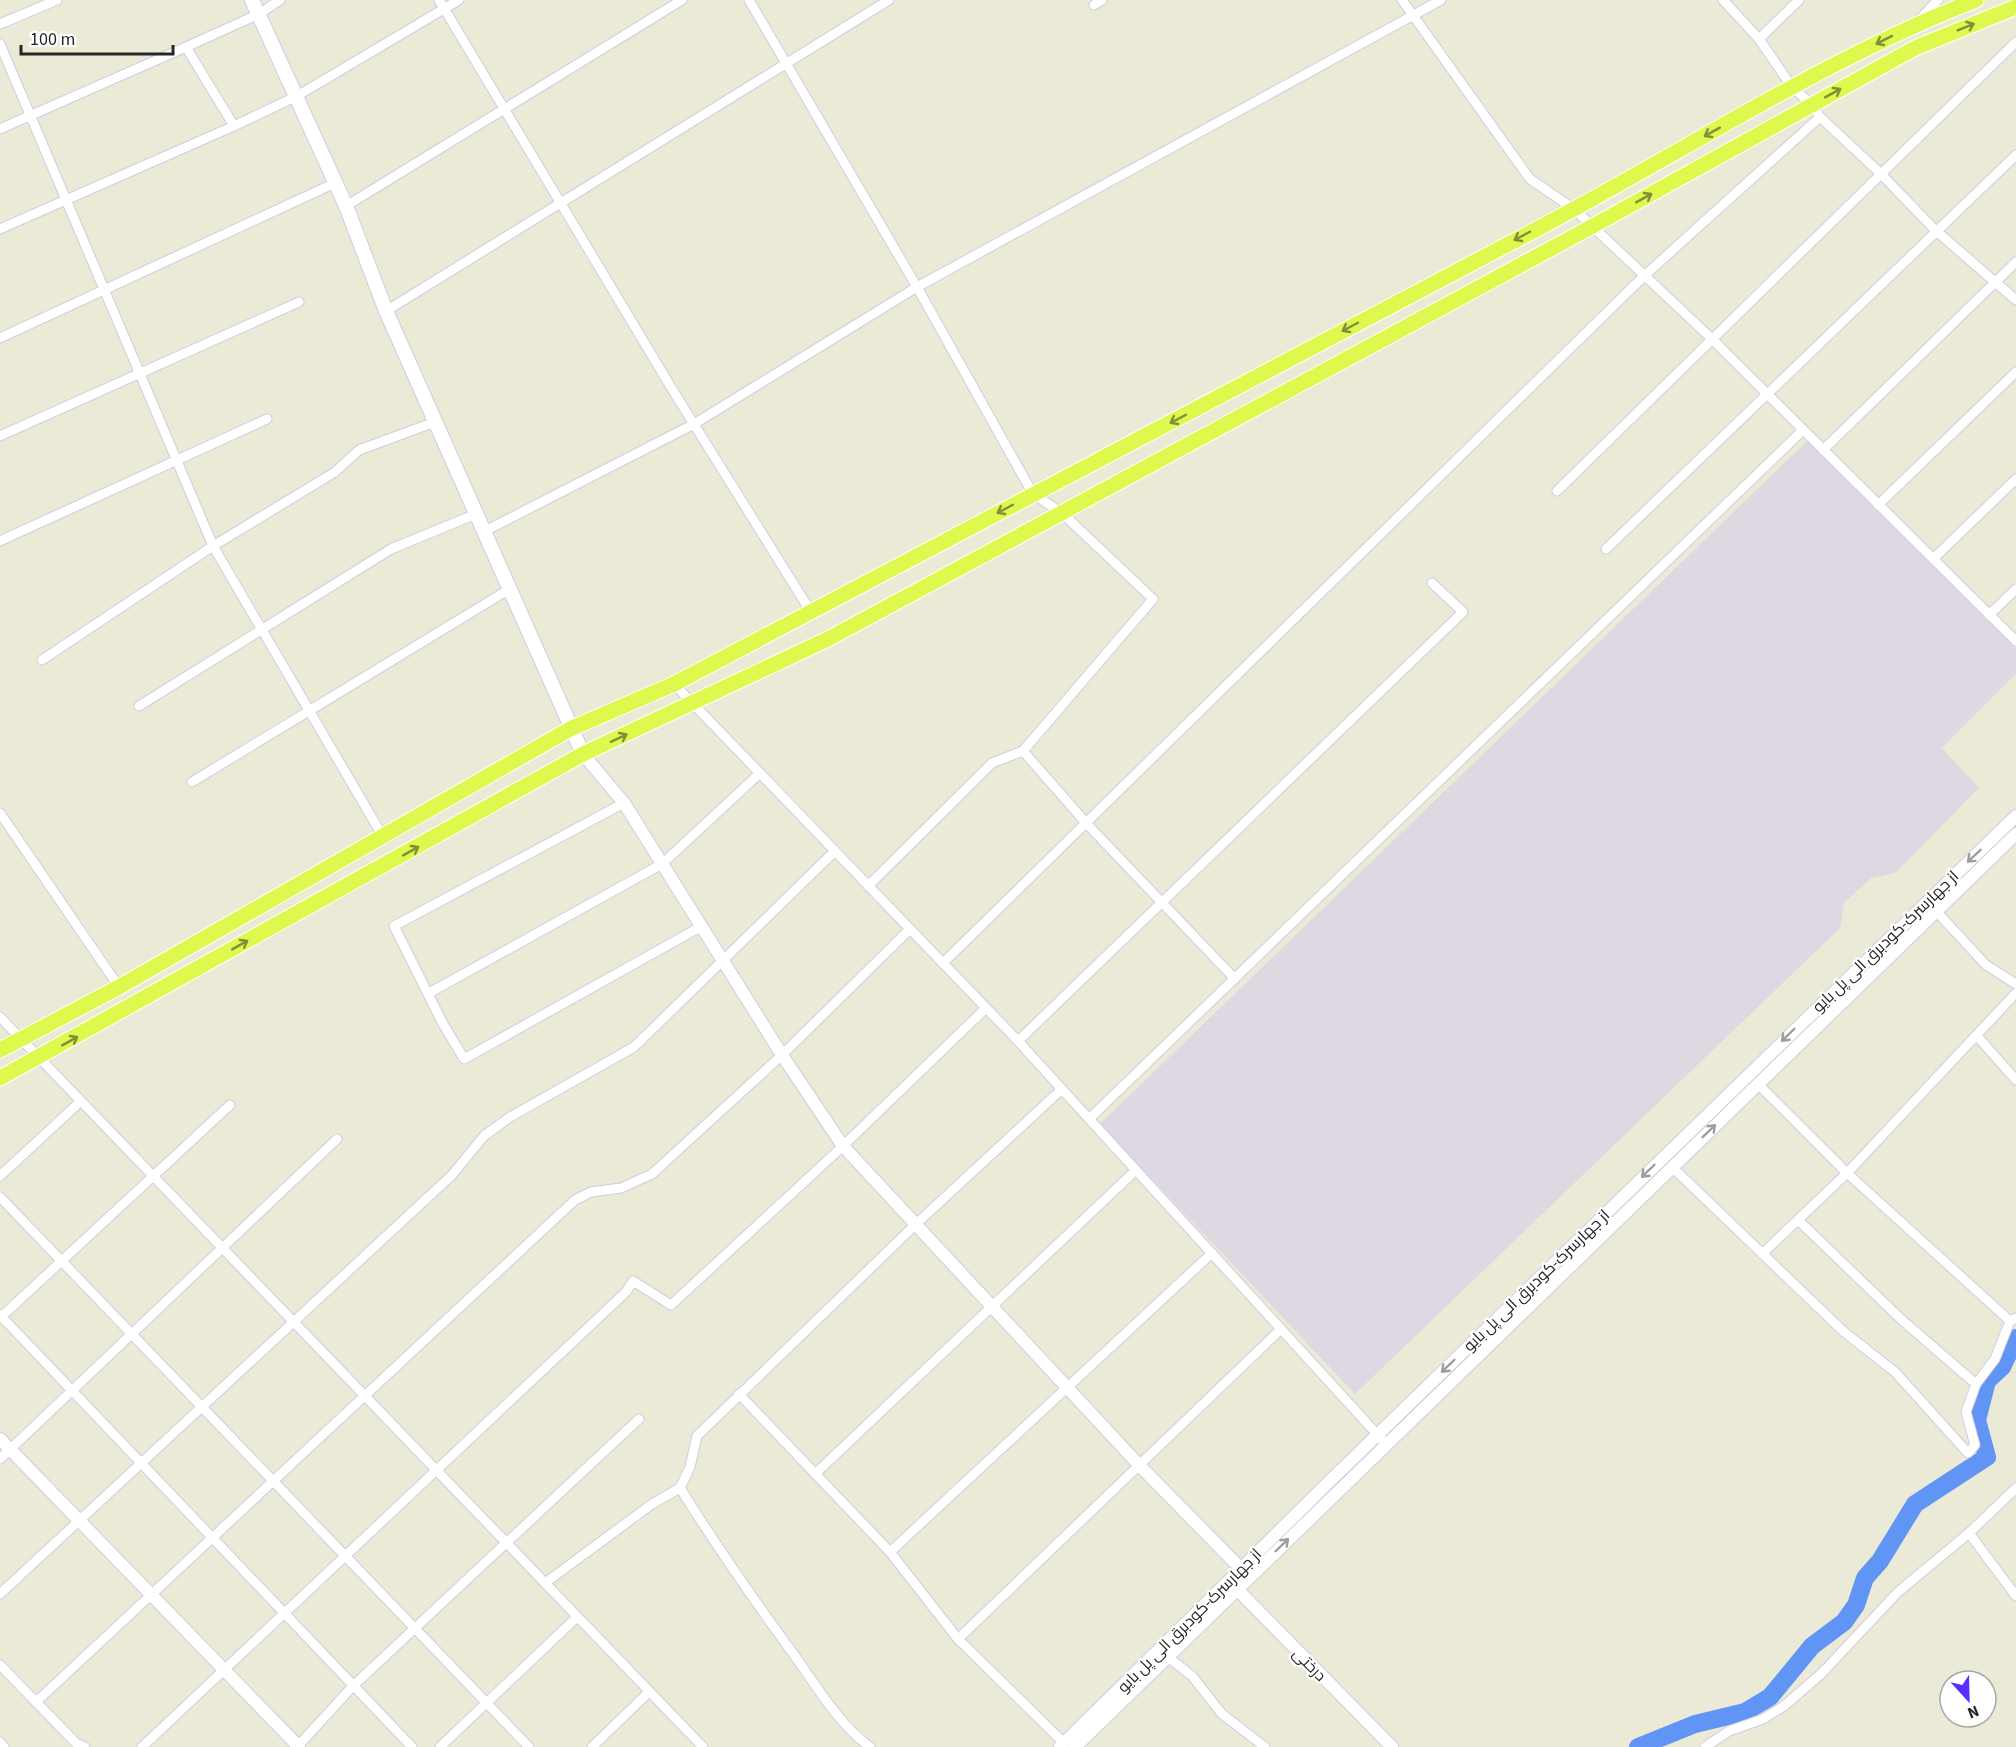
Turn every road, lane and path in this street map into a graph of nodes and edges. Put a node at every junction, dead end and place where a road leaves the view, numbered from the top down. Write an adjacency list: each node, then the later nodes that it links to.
1 (57, 0): 19 (street)
2 (252, 0): 17 (main road)
3 (280, 0): 17 (street)
4 (439, 0): 16 (street)
5 (459, 0): 16 (street)
6 (682, 0): 28 (street)
7 (749, 0): 25 (street)
8 (889, 0): 25 (street)
9 (1402, 0): 18 (street)
10 (1441, 0): 18 (street)
11 (1723, 0): 21 (street)
12 (1799, 0): 21 (street)
13 (1938, 0): 20 (street)
14 (1976, 0): 20 (main road)
15 (2016, 7): 29 (main road, one-way to 15)
16 (444, 9): 27 (street); 28 (street)
17 (259, 14): 24 (street); 27 (main road)
18 (1413, 15): 39 (street); 46 (street)
19 (0, 24)
20 (1915, 24): 26 (main road, one-way to 26)
21 (1759, 39): 26 (street)
22 (2016, 42): 34 (street)
23 (0, 44): 30 (street)
24 (186, 47): 30 (street); 31 (street)
25 (786, 64): 37 (street); 46 (street)
26 (1792, 87): 29 (street); 39 (main road, one-way to 39)
27 (297, 96): 31 (street); 35 (main road)
28 (504, 109): 37 (street); 38 (street)
29 (1816, 111): 34 (street); 40 (main road, one-way to 29); 44 (street)
30 (31, 115): 32 (street); 36 (street)
31 (234, 126): 36 (street)
32 (0, 129)
33 (2016, 155): 42 (street)
34 (1880, 173): 42 (street); 52 (street)
35 (336, 183): 38 (main road); 47 (street)
36 (67, 198): 41 (street); 47 (street)
37 (561, 203): 50 (street); 58 (street)
38 (346, 206): 50 (main road)
39 (1574, 209): 40 (street); 65 (main road, one-way to 65)
40 (1593, 226): 44 (street); 67 (main road)
41 (0, 229)
42 (1935, 230): 45 (street); 55 (street)
43 (2016, 262): 45 (street)
44 (1644, 276): 52 (street); 94 (street)
45 (1994, 282): 48 (street); 61 (street)
46 (917, 287): 58 (street); 65 (street)
47 (105, 289): 51 (street); 54 (street)
48 (2016, 300)
49 (299, 302): 54 (street)
50 (386, 311): 57 (main road)
51 (0, 338)
52 (1712, 339): 55 (street); 64 (street)
53 (2016, 372): 66 (street)
54 (139, 374): 60 (street); 62 (street)
55 (1766, 393): 59 (street); 72 (street)
56 (267, 419): 62 (street)
57 (435, 422): 68 (main road); 71 (street)
58 (694, 424): 69 (street); 77 (street)
59 (1803, 430): 61 (street); 106 (street)
60 (0, 436)
61 (1823, 450): 66 (street)
62 (176, 460): 70 (street); 71 (street)
63 (2016, 479): 73 (street)
64 (1557, 491)
65 (1033, 494): 67 (street); 77 (main road, one-way to 77)
66 (1878, 504): 73 (street)
67 (1062, 513): 83 (main road); 87 (street)
68 (476, 514): 69 (main road); 79 (street)
69 (485, 531): 76 (main road)
70 (0, 541)
71 (213, 546): 79 (street); 81 (street)
72 (1606, 549)
73 (1933, 559): 78 (street)
74 (1432, 583): 100 (street)
75 (2016, 589): 78 (street)
76 (508, 590): 85 (street); 86 (main road)
77 (811, 612): 82 (main road)
78 (1989, 615): 80 (street)
79 (261, 629): 84 (street); 85 (street)
80 (2016, 641)
81 (42, 660)
82 (674, 684): 83 (street); 86 (main road)
83 (692, 703): 88 (main road, one-way to 83); 89 (street)
84 (140, 706)
85 (309, 710): 90 (street); 96 (street)
86 (570, 729): 88 (main road); 96 (main road)
87 (1023, 751): 94 (street); 99 (street)
88 (584, 754): 91 (street); 118 (main road, one-way to 88)
89 (760, 773): 97 (street); 98 (street)
90 (192, 782)
91 (624, 803): 98 (street); 109 (street)
92 (0, 813): 108 (street)
93 (2016, 816): 153 (street, از جهارسرک-کودبرق الی پل بایو, one-way to 153)
94 (1087, 824): 100 (street); 105 (street)
95 (2016, 834): 101 (street, از جهارسرک-کودبرق الی پل بایو)
96 (382, 835): 108 (main road)
97 (835, 851): 99 (street); 104 (street)
98 (662, 864): 102 (street); 109 (street)
99 (868, 886): 103 (street)
100 (1163, 901): 106 (street); 115 (street)
101 (1936, 911): 107 (street); 121 (street, از جهارسرک-کودبرق الی پل بایو)
102 (702, 926): 104 (street); 109 (street)
103 (910, 929): 105 (street); 117 (street)
104 (723, 959): 117 (street); 143 (street)
105 (943, 963): 111 (street)
106 (1235, 979): 125 (street)
107 (2014, 980)
108 (119, 987): 114 (main road)
109 (429, 993)
110 (2016, 993): 113 (street)
111 (986, 1008): 115 (street); 127 (street)
112 (0, 1017): 114 (street)
113 (1977, 1036): 120 (street); 130 (street)
114 (21, 1039): 116 (main road); 118 (street)
115 (1018, 1041): 122 (street)
116 (0, 1050)
117 (782, 1055): 127 (street); 150 (street)
118 (39, 1058): 119 (main road); 123 (street)
119 (0, 1078)
120 (2016, 1080)
121 (1758, 1084): 128 (street, از جهارسرک-کودبرق الی پل بایو, one-way to 121); 130 (street)
122 (1062, 1089): 125 (street); 135 (street)
123 (81, 1101): 131 (street); 132 (street)
124 (230, 1105): 132 (street)
125 (1089, 1119): 129 (street)
126 (337, 1139): 136 (street)
127 (843, 1146): 135 (street); 160 (street)
128 (1672, 1167): 138 (street); 155 (street, از جهارسرک-کودبرق الی پل بایو)
129 (1136, 1170): 137 (street); 140 (street)
130 (1847, 1173): 134 (street); 142 (street)
131 (0, 1176)
132 (153, 1176): 136 (street); 139 (street)
133 (0, 1197): 139 (street)
134 (1798, 1220): 138 (street); 146 (street)
135 (915, 1225): 140 (street); 149 (street)
136 (222, 1248): 143 (street); 145 (street)
137 (1212, 1253): 144 (street); 147 (street)
138 (1762, 1254): 146 (street)
139 (62, 1261): 141 (street); 145 (street)
140 (992, 1307): 147 (street); 161 (street)
141 (0, 1317): 148 (street)
142 (2013, 1320): 146 (street)
143 (294, 1322): 150 (street); 151 (street)
144 (1281, 1329): 153 (street); 159 (street)
145 (131, 1333): 148 (street); 151 (street)
146 (1976, 1384)
147 (1068, 1387): 159 (street); 169 (street)
148 (70, 1390): 156 (street); 158 (street)
149 (739, 1394): 161 (street); 163 (street)
150 (363, 1395): 160 (street); 162 (street)
151 (202, 1407): 158 (street); 162 (street)
152 (639, 1419): 168 (street)
153 (1378, 1434): 155 (street); 171 (street, از جهارسرک-کودبرق الی پل بایو)
154 (0, 1439): 156 (street)
155 (1386, 1444): 171 (street, از جهارسرک-کودبرق الی پل بایو, one-way to 155)
156 (10, 1450): 157 (street); 165 (street)
157 (0, 1459)
158 (141, 1465): 165 (street); 167 (street)
159 (1139, 1465): 171 (street); 180 (street)
160 (436, 1471): 168 (street); 170 (street)
161 (815, 1474): 169 (street)
162 (273, 1480): 167 (street); 170 (street)
163 (680, 1488): 172 (street); 199 (street)
164 (2016, 1488): 166 (street)
165 (81, 1521): 174 (street); 175 (street)
166 (1969, 1533): 176 (street); 202 (street)
167 (212, 1539): 175 (street); 177 (street)
168 (505, 1543): 172 (street); 179 (street)
169 (890, 1552): 180 (street)
170 (345, 1556): 177 (street); 179 (street)
171 (1245, 1573): 173 (street, از جهارسرک-کودبرق الی پل بایو)
172 (545, 1583): 178 (street)
173 (1233, 1585): 181 (street, از جهارسرک-کودبرق الی پل بایو); 190 (street, از جهارسرک-کودبرق الی پل بایو); 201 (street, درختی)
174 (0, 1594)
175 (152, 1595): 183 (street); 186 (street)
176 (2016, 1596)
177 (284, 1614): 183 (street); 184 (street)
178 (577, 1617): 185 (street); 187 (street)
179 (414, 1628): 184 (street); 187 (street)
180 (958, 1639): 190 (street)
181 (1168, 1657): 190 (street, از جهارسرک-کودبرق الی پل بایو); 200 (street)
182 (0, 1665): 186 (street)
183 (223, 1670): 192 (street); 193 (street)
184 (353, 1686): 193 (street); 194 (street)
185 (649, 1692): 197 (street); 198 (street)
186 (36, 1702): 189 (street)
187 (487, 1703): 195 (street); 196 (street)
188 (0, 1742): 191 (street)
189 (77, 1746)
190 (1066, 1746)
191 (4, 1747)
192 (142, 1747)
193 (298, 1747)
194 (412, 1747)
195 (440, 1747)
196 (529, 1747)
197 (592, 1747)
198 (703, 1747)
199 (870, 1747)
200 (1265, 1747)
201 (1392, 1747)
202 (1705, 1747)

